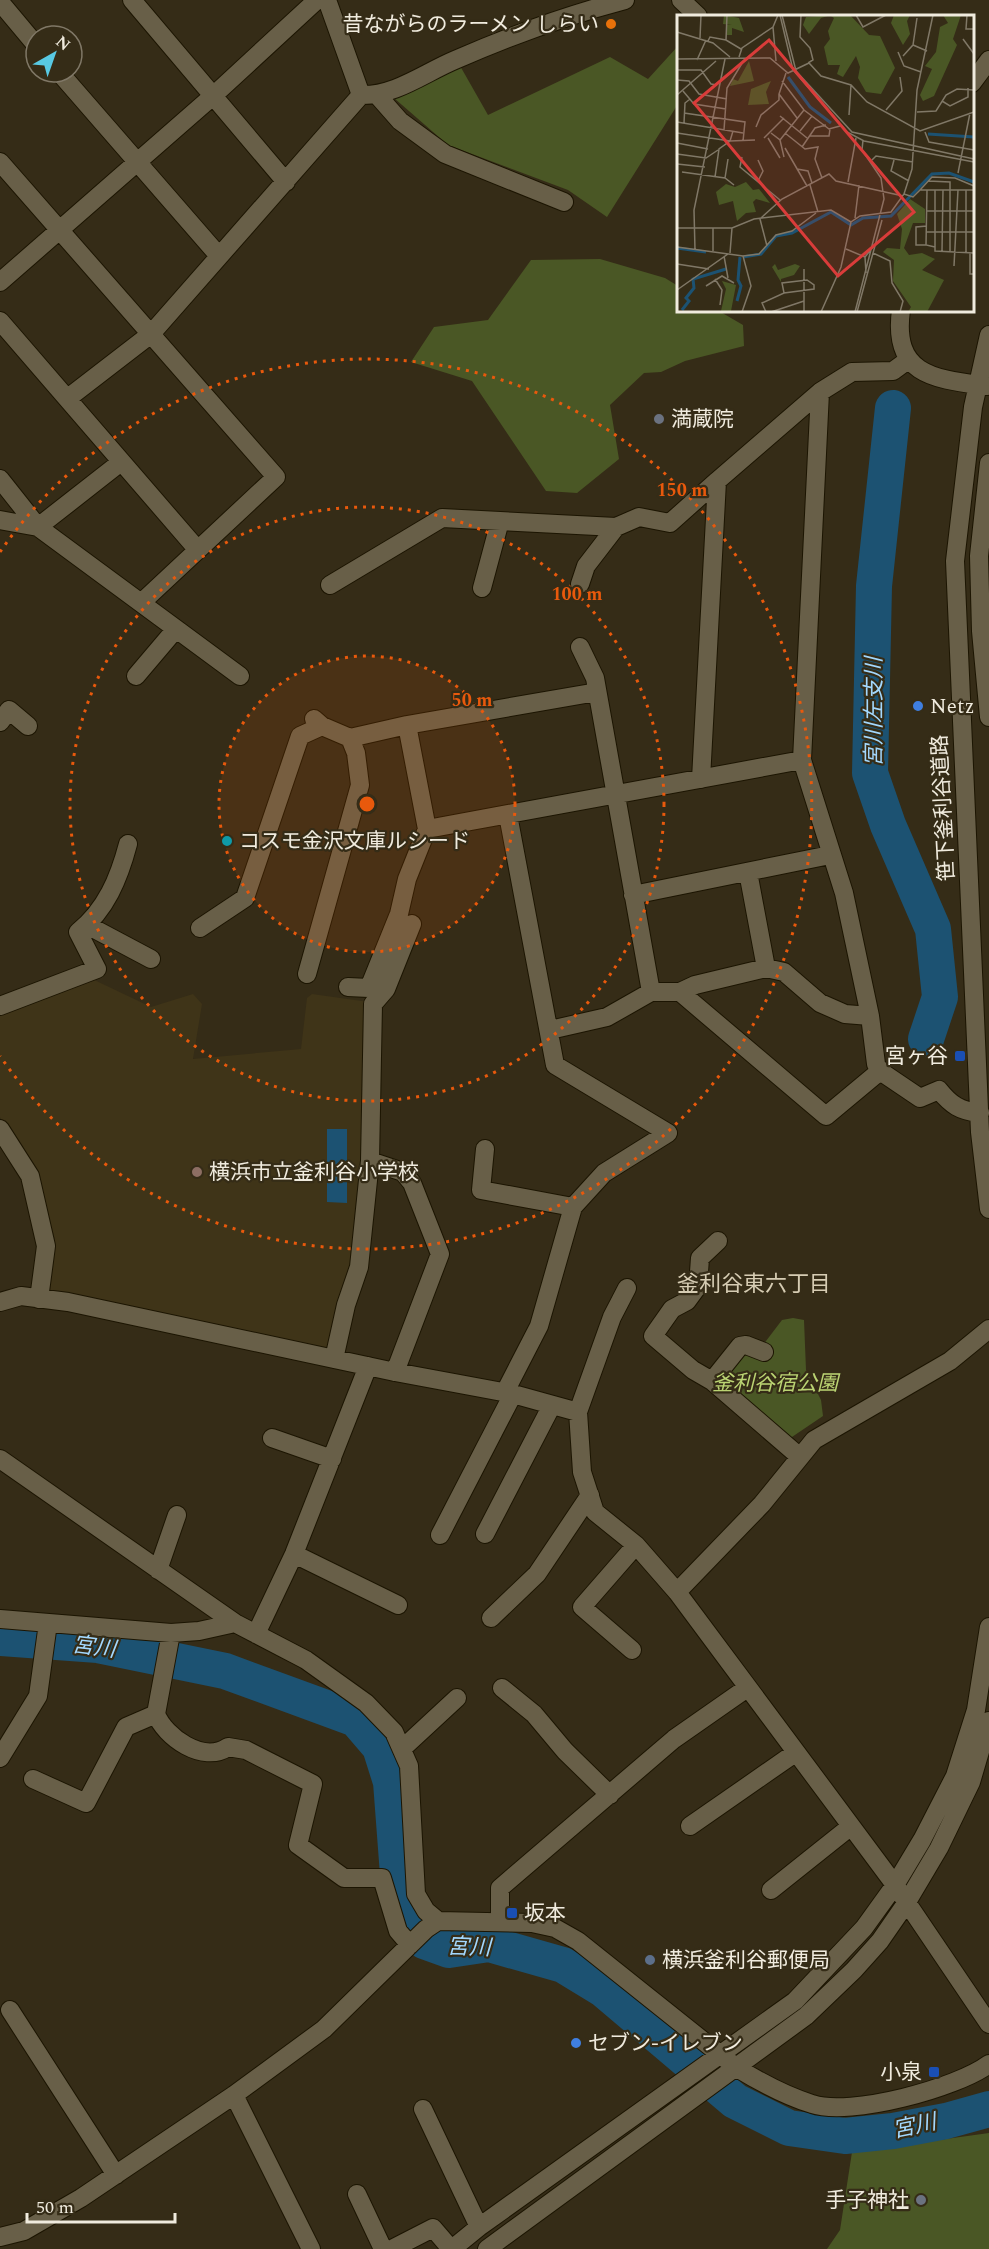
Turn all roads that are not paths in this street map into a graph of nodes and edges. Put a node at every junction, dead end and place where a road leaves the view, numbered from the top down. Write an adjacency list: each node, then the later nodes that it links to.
1 (132, 0): 12 (street)
2 (327, 0): 13 (street)
3 (625, 0): 13 (street)
4 (681, 0): 7 (street)
5 (0, 2): 8 (street)
6 (306, 3): 12 (street)
7 (697, 15)
8 (24, 31)
9 (989, 60): 10 (street)
10 (974, 80)
11 (69, 84): 15 (street)
12 (214, 95): 15 (street); 16 (street)
13 (369, 95): 16 (street); 17 (street)
14 (0, 162): 18 (street)
15 (135, 163): 18 (street); 19 (street)
16 (286, 182): 19 (street)
17 (564, 202)
18 (58, 229): 20 (street); 23 (street)
19 (219, 256): 23 (street)
20 (0, 282)
21 (902, 312): 25 (street)
22 (0, 321): 28 (street)
23 (151, 334): 28 (street); 38 (street)
24 (989, 335): 26 (street, 笹下釜利谷道路)
25 (908, 360): 26 (street); 27 (street)
26 (983, 385): 77 (street, 笹下釜利谷道路)
27 (820, 392): 32 (street); 53 (street)
28 (68, 398): 29 (street)
29 (121, 462): 36 (street); 38 (street)
30 (989, 463): 33 (street)
31 (0, 479): 36 (street)
32 (717, 481): 37 (street); 54 (street)
33 (986, 509): 48 (street)
34 (0, 519): 36 (street)
35 (500, 521): 37 (street); 39 (street); 41 (street)
36 (38, 527): 42 (street)
37 (616, 527): 40 (street)
38 (197, 549): 42 (street)
39 (330, 585)
40 (580, 585)
41 (482, 588)
42 (141, 603): 43 (street)
43 (175, 630): 45 (street); 46 (street)
44 (580, 647): 47 (street)
45 (136, 676)
46 (240, 676)
47 (597, 692): 50 (street); 55 (street)
48 (989, 717)
49 (0, 722): 51 (street)
50 (407, 724): 52 (street); 57 (street)
51 (28, 726)
52 (350, 738): 64 (street); 68 (street)
53 (802, 760): 54 (street); 59 (street)
54 (701, 779): 55 (street)
55 (616, 796): 56 (street); 61 (street)
56 (508, 815): 57 (street); 75 (street)
57 (427, 829): 65 (street)
58 (128, 844): 62 (street)
59 (830, 855): 60 (street); 74 (street)
60 (748, 872): 61 (street); 67 (street)
61 (633, 895): 70 (street)
62 (87, 924): 66 (street); 73 (street)
63 (412, 924): 72 (street)
64 (200, 928)
65 (391, 935): 69 (street); 72 (street)
66 (151, 959)
67 (766, 968): 71 (street); 74 (street)
68 (307, 974)
69 (348, 987)
70 (651, 992): 71 (street); 75 (street)
71 (680, 992): 76 (street)
72 (373, 1004): 80 (street)
73 (0, 1006)
74 (870, 1016): 76 (street)
75 (550, 1030): 81 (street)
76 (880, 1071): 77 (street)
77 (980, 1113): 82 (street, 笹下釜利谷道路)
78 (0, 1129): 85 (street)
79 (484, 1149): 81 (street)
80 (370, 1161): 89 (street); 91 (street)
81 (573, 1207): 93 (street)
82 (989, 1209)
83 (718, 1241): 92 (street)
84 (627, 1288): 95 (street)
85 (39, 1299): 86 (street); 89 (street)
86 (0, 1302)
87 (989, 1329): 97 (street)
88 (764, 1352): 92 (street)
89 (334, 1359): 90 (street)
90 (368, 1366): 91 (street); 99 (street)
91 (395, 1372): 93 (street)
92 (712, 1381): 97 (street)
93 (509, 1393): 94 (street); 102 (street)
94 (552, 1405): 95 (street); 103 (street)
95 (578, 1412): 100 (street)
96 (272, 1438): 99 (street)
97 (800, 1457): 107 (street)
98 (0, 1459): 106 (street)
99 (332, 1460): 105 (street)
100 (590, 1495): 104 (street); 109 (street)
101 (177, 1515): 106 (street)
102 (440, 1534)
103 (485, 1534)
104 (636, 1545): 107 (street); 116 (street)
105 (294, 1554): 108 (street); 115 (street)
106 (158, 1570): 112 (street)
107 (677, 1592): 118 (street)
108 (398, 1605)
109 (491, 1618)
110 (0, 1619): 111 (street)
111 (48, 1623): 114 (street); 124 (street)
112 (235, 1623): 114 (street); 115 (street)
113 (989, 1627): 129 (street)
114 (171, 1633): 120 (street)
115 (256, 1634): 122 (street)
116 (632, 1650)
117 (502, 1688): 126 (street)
118 (747, 1688): 123 (street); 126 (street)
119 (457, 1698): 122 (street)
120 (156, 1714): 125 (street); 133 (street)
121 (989, 1721): 131 (street)
122 (403, 1748): 133 (street)
123 (795, 1753): 127 (street); 128 (street)
124 (0, 1758)
125 (33, 1779)
126 (610, 1795): 132 (street)
127 (690, 1826)
128 (850, 1827): 129 (street); 130 (street)
129 (895, 1885): 131 (street); 136 (street)
130 (771, 1890)
131 (907, 1902): 135 (street); 138 (street)
132 (500, 1921): 133 (street); 136 (street)
133 (422, 1934): 139 (street)
134 (10, 2010): 141 (street)
135 (989, 2024)
136 (716, 2058): 138 (street); 143 (street)
137 (989, 2064): 138 (street)
138 (733, 2071): 149 (street)
139 (234, 2095): 141 (street); 145 (street)
140 (423, 2109): 143 (street)
141 (116, 2175): 144 (street)
142 (357, 2194): 146 (street)
143 (479, 2227): 148 (street)
144 (0, 2237)
145 (311, 2249)
146 (383, 2249)
147 (392, 2249): 148 (street)
148 (451, 2249)
149 (487, 2249)

